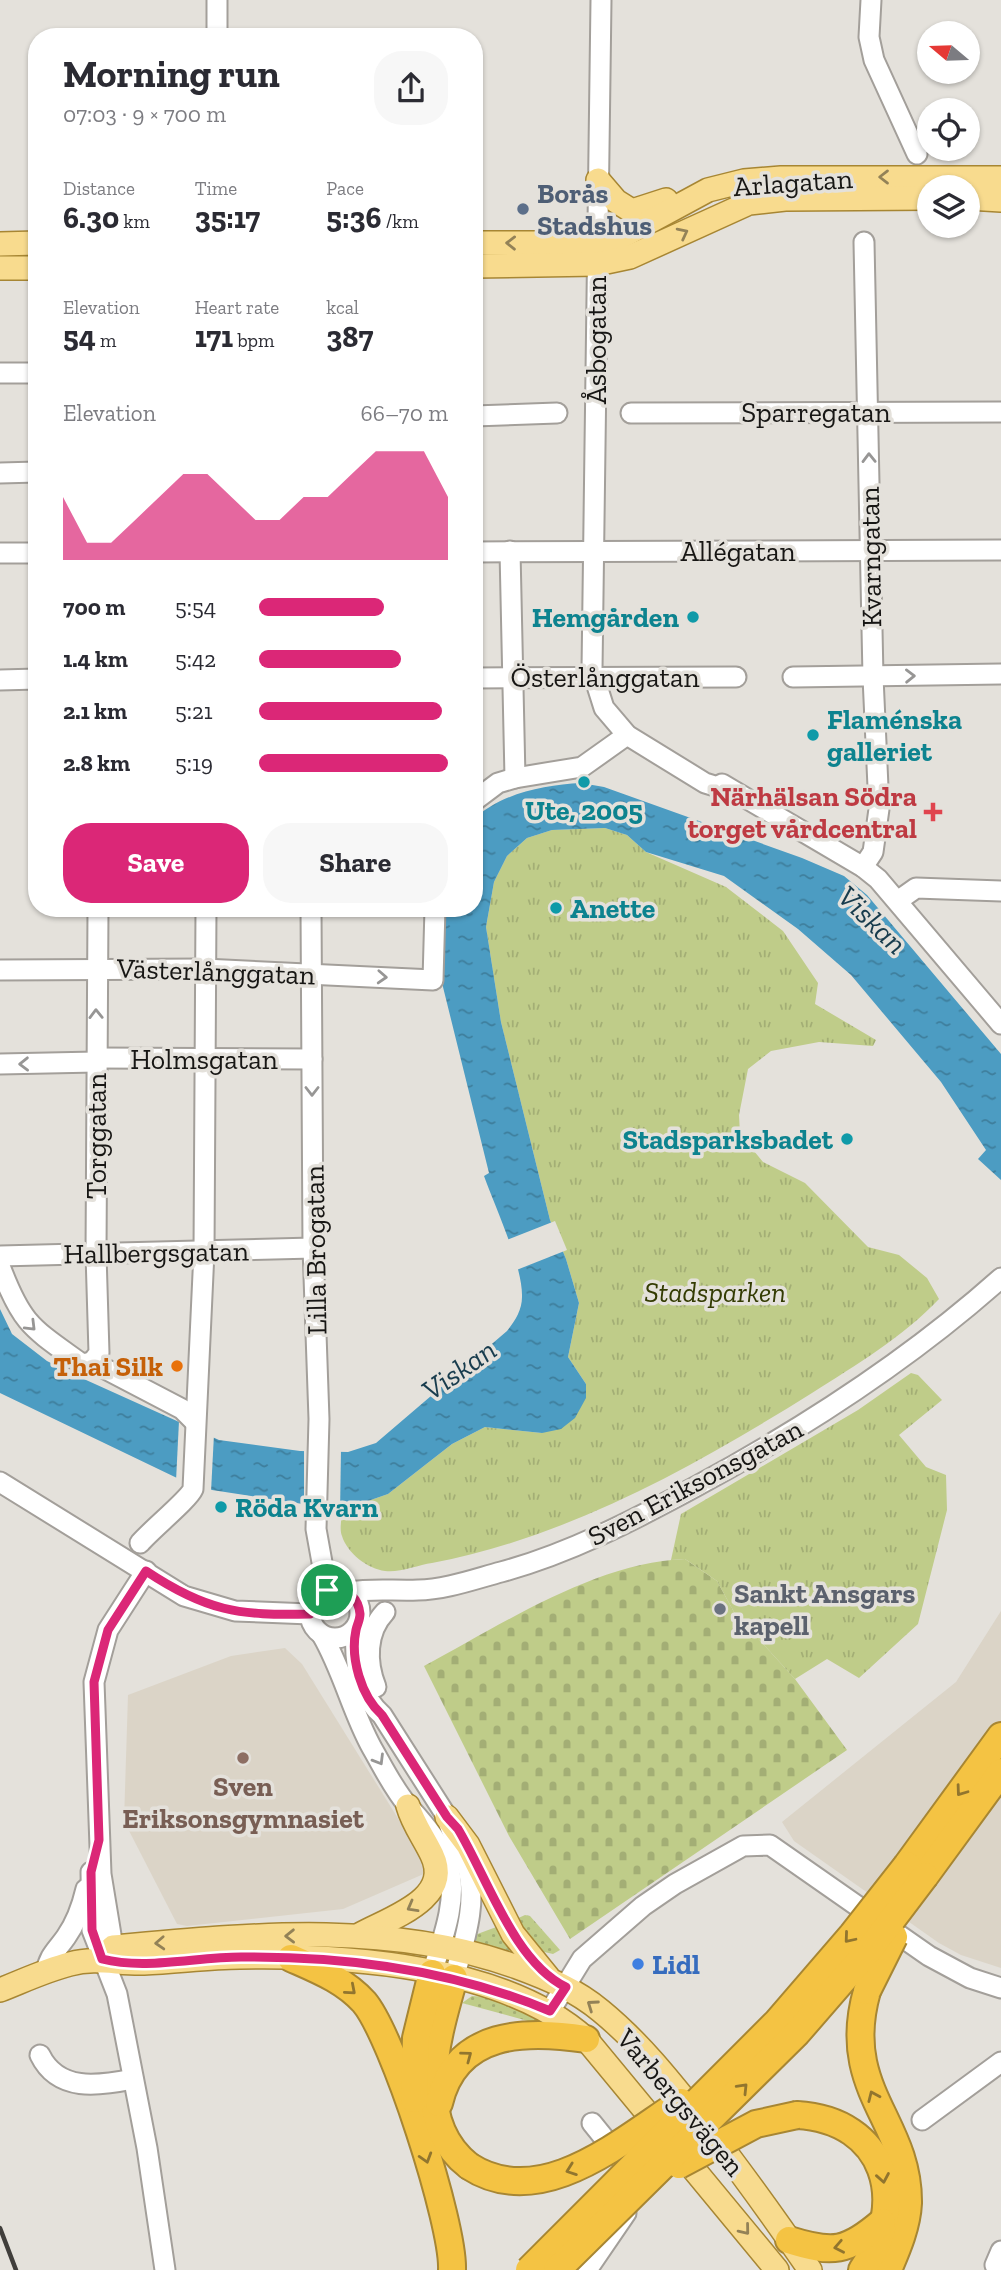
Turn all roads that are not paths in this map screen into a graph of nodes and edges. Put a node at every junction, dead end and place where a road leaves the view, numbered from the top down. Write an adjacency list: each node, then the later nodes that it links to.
1 (217, 0): 4 (street)
2 (601, 0): 7 (street, Åsbogatan)
3 (871, 0): 5 (street)
4 (217, 28)
5 (917, 154)
6 (1001, 178): 8 (main road, Arlagatan, one-way to 8)
7 (598, 180): 8 (main road); 16 (street, Åsbogatan)
8 (699, 195): 16 (main road, Arlagatan)
9 (917, 198): 16 (main road, Arlagatan, one-way to 9)
10 (980, 199): 11 (main road)
11 (1001, 200)
12 (864, 242): 22 (street, Kvarngatan)
13 (28, 243): 14 (main road)
14 (0, 244)
15 (483, 244): 16 (main road, one-way to 15)
16 (597, 254): 17 (main road); 29 (street, Åsbogatan)
17 (483, 265)
18 (0, 268): 19 (main road)
19 (28, 268)
20 (0, 373): 21 (street)
21 (28, 373)
22 (868, 412): 23 (street, Sparregatan); 25 (street, Sparregatan); 30 (street, Kvarngatan, one-way to 22)
23 (1001, 412)
24 (557, 413): 26 (street)
25 (631, 413)
26 (483, 416)
27 (28, 472): 28 (street)
28 (0, 473)
29 (594, 550): 30 (street, Allégatan); 32 (street, Allégatan); 43 (street, Åsbogatan)
30 (870, 550): 31 (street, Allégatan); 39 (street, Kvarngatan)
31 (1001, 550)
32 (510, 551): 33 (street, Allégatan); 41 (street)
33 (483, 552)
34 (0, 553): 35 (street)
35 (28, 553)
36 (1001, 674): 39 (street, one-way to 36)
37 (736, 677): 43 (street, Österlånggatan)
38 (793, 677): 39 (street)
39 (873, 677): 49 (street, Kvarngatan)
40 (483, 678): 41 (street, Österlånggatan)
41 (510, 678): 43 (street, Österlånggatan); 46 (street)
42 (28, 679): 44 (street)
43 (594, 679): 45 (street)
44 (0, 680)
45 (627, 735): 46 (street); 49 (street)
46 (507, 780): 47 (street); 48 (street)
47 (483, 782)
48 (483, 795)
49 (863, 867): 51 (street)
50 (1001, 891): 51 (street)
51 (899, 900): 60 (street)
52 (98, 917): 56 (street, Torggatan)
53 (206, 917): 57 (street)
54 (312, 917): 59 (street, Lilla Brogatan)
55 (435, 917): 59 (street, Västerlånggatan, one-way to 55)
56 (96, 968): 57 (street, Västerlånggatan); 58 (street, Västerlånggatan); 62 (street, Torggatan, one-way to 56)
57 (204, 969): 59 (street, Västerlånggatan); 63 (street)
58 (0, 970)
59 (312, 974): 61 (street, Lilla Brogatan)
60 (1001, 1024)
61 (312, 1059): 63 (street, Holmsgatan); 65 (street, Lilla Brogatan, one-way to 65)
62 (97, 1060): 63 (street, Holmsgatan); 64 (street, Holmsgatan, one-way to 64); 67 (street, Torggatan)
63 (203, 1061): 66 (street)
64 (0, 1064)
65 (313, 1248): 66 (street, Hallbergsgatan); 76 (street, Lilla Brogatan)
66 (204, 1252): 67 (street, Hallbergsgatan); 72 (street)
67 (96, 1254): 68 (street, Hallbergsgatan); 71 (street, Torggatan)
68 (0, 1256)
69 (0, 1266): 71 (street, one-way to 71)
70 (1001, 1278): 77 (street, Sven Eriksonsgatan)
71 (92, 1362): 72 (street)
72 (195, 1422): 74 (street)
73 (0, 1482): 75 (street)
74 (139, 1543)
75 (146, 1571): 80 (street); 88 (street)
76 (327, 1590): 78 (street); 80 (street)
77 (419, 1591): 78 (street, Sven Eriksonsgatan); 79 (street)
78 (349, 1592): 81 (street)
79 (385, 1612): 81 (street); 83 (street)
80 (310, 1614): 82 (street)
81 (356, 1627): 82 (street); 83 (street)
82 (323, 1635): 86 (street, one-way to 86)
83 (382, 1715): 87 (street)
84 (1001, 1736): 89 (highway, one-way to 89)
85 (1001, 1772): 89 (highway)
86 (408, 1806): 91 (main road, one-way to 91); 92 (street)
87 (447, 1817): 92 (street); 97 (main road)
88 (99, 1840): 90 (street); 93 (street)
89 (916, 1871): 104 (highway, one-way to 104, bridge); 109 (highway, one-way to 89, bridge); 120 (highway, one-way to 89, bridge)
90 (91, 1872): 93 (street); 95 (street)
91 (359, 1935): 92 (main road, Varbergsvägen); 93 (main road, Varbergsvägen, one-way to 93)
92 (451, 1947): 96 (street); 97 (main road, Varbergsvägen)
93 (108, 1953): 94 (main road, Varbergsvägen); 95 (main road); 105 (street)
94 (291, 1958): 96 (main road, Varbergsvägen); 106 (highway, one-way to 106)
95 (47, 1972): 99 (main road)
96 (443, 1976): 100 (main road, Varbergsvägen); 106 (highway)
97 (558, 1983): 98 (street); 100 (street); 111 (main road, Varbergsvägen, one-way to 97)
98 (1001, 1988)
99 (0, 1990)
100 (550, 2011): 101 (main road, Varbergsvägen)
101 (586, 2039): 106 (highway, one-way to 101); 117 (main road, Varbergsvägen, one-way to 117)
102 (40, 2055): 105 (street)
103 (1001, 2062): 107 (street)
104 (732, 2069): 106 (highway, one-way to 106, bridge); 114 (highway, bridge)
105 (133, 2079): 112 (street)
106 (426, 2117): 113 (highway, one-way to 113)
107 (922, 2120)
108 (592, 2123): 116 (street)
109 (641, 2187): 110 (highway, one-way to 110, bridge); 115 (highway, bridge)
110 (882, 2222): 111 (highway, one-way to 111); 119 (highway)
111 (789, 2240): 118 (main road, Varbergsvägen)
112 (165, 2270)
113 (452, 2270)
114 (529, 2270)
115 (557, 2270)
116 (587, 2270)
117 (777, 2270)
118 (810, 2270)
119 (862, 2270)
120 (888, 2270)

